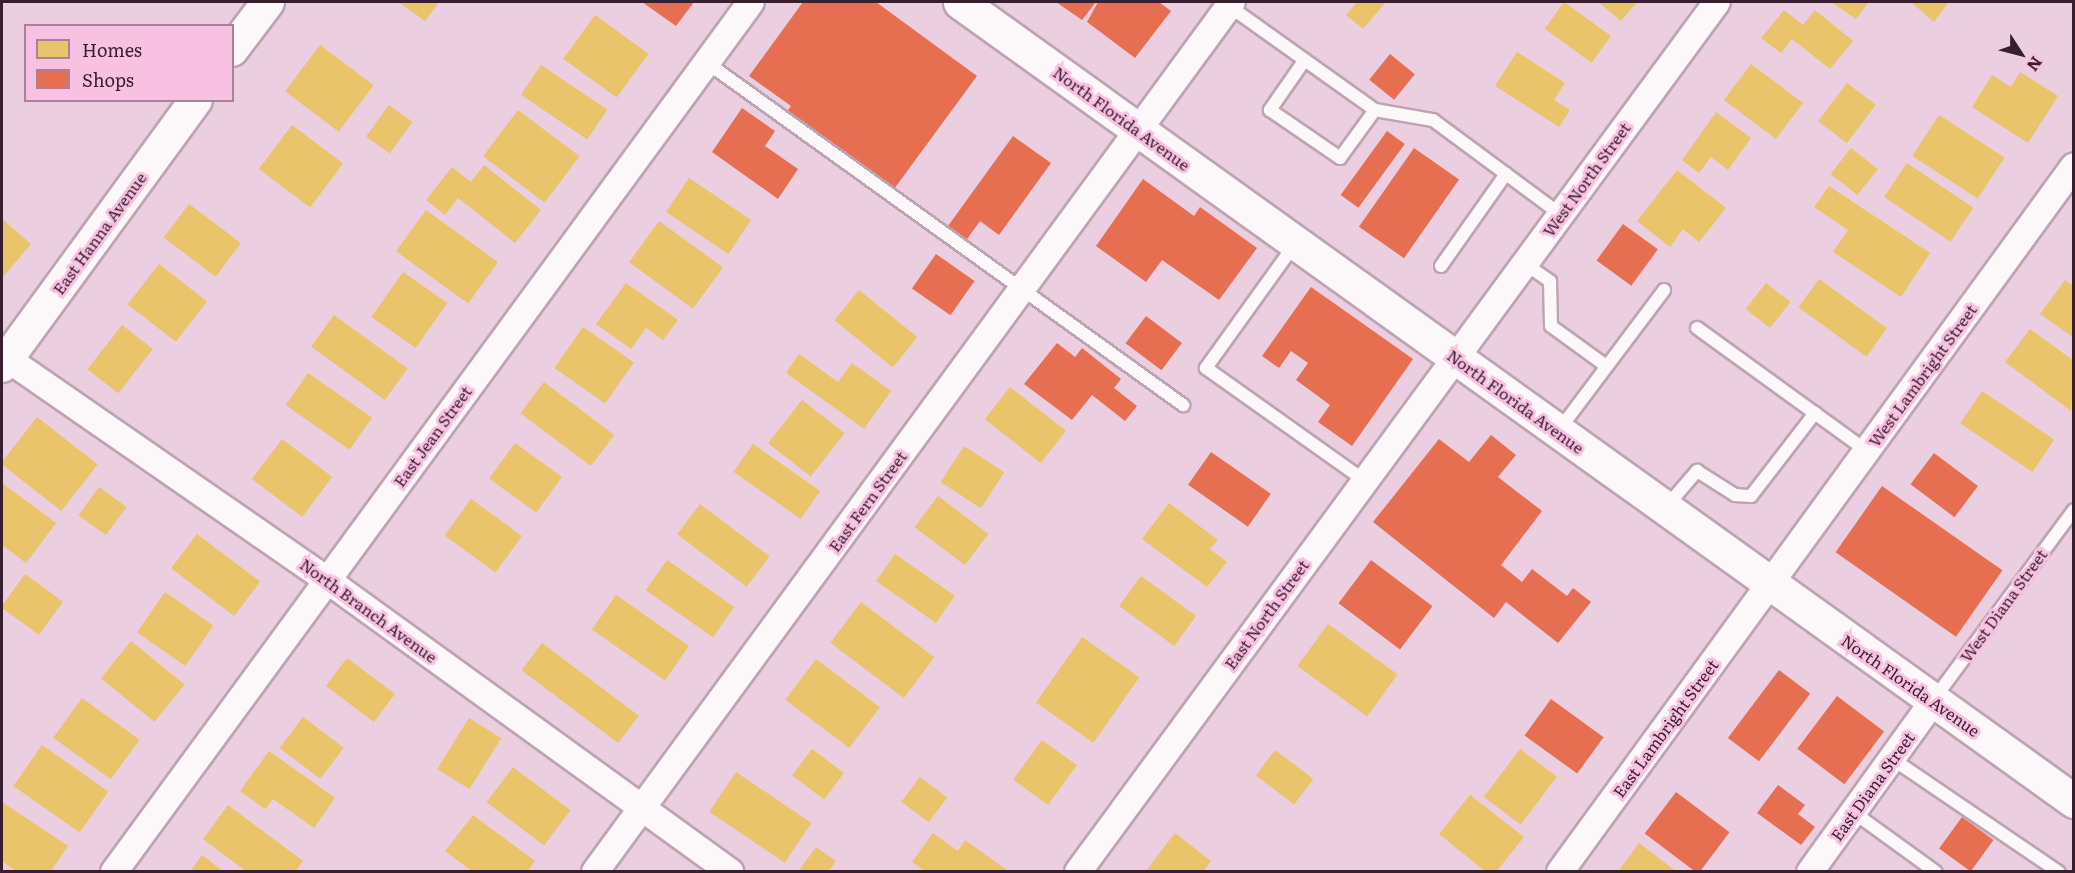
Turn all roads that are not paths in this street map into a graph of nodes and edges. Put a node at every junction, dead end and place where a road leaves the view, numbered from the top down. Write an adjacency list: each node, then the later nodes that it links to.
1 (751, 2): 8 (street, East Jean Street)
2 (960, 2): 11 (main road, North Florida Avenue)
3 (1717, 2): 14 (street, West North Street)
4 (1231, 4): 7 (lane); 11 (street, East Fern Street)
5 (258, 5): 6 (street)
6 (234, 47)
7 (1304, 61): 10 (lane); 10 (lane)
8 (706, 62): 18 (lane); 31 (street, East Jean Street)
9 (195, 102): 22 (street, East Hanna Avenue)
10 (1375, 110): 13 (lane)
11 (1138, 129): 15 (main road, North Florida Avenue); 18 (street, East Fern Street)
12 (2073, 166): 27 (street, West Lambright Street)
13 (1506, 174): 14 (lane); 17 (lane)
14 (1560, 214): 16 (street, West North Street)
15 (1296, 243): 21 (main road, North Florida Avenue); 28 (lane)
16 (1524, 263): 21 (street, West North Street); 23 (lane)
17 (1441, 266)
18 (1021, 289): 24 (lane); 36 (street, East Fern Street)
19 (1664, 290): 23 (lane)
20 (1697, 328): 25 (lane)
21 (1455, 357): 26 (main road, North Florida Avenue); 28 (street, East North Street)
22 (3, 360): 31 (street, North Branch Avenue)
23 (1606, 366): 26 (lane)
24 (1183, 405)
25 (1815, 413): 27 (lane); 29 (lane)
26 (1558, 431): 29 (main road, North Florida Avenue)
27 (1867, 451): 32 (street, West Lambright Street)
28 (1365, 481): 41 (street, East North Street)
29 (1665, 508): 32 (main road, North Florida Avenue)
30 (2073, 510): 33 (lane, West Diana Street)
31 (327, 580): 36 (street, North Branch Avenue); 38 (street, East Jean Street)
32 (1771, 584): 33 (main road, North Florida Avenue); 42 (street, East Lambright Street)
33 (1934, 700): 34 (street, East Diana Street); 35 (main road, North Florida Avenue)
34 (1891, 758): 37 (street, East Diana Street); 45 (lane)
35 (2073, 801)
36 (643, 807): 39 (street, East Fern Street); 40 (street, North Branch Avenue)
37 (1853, 812): 43 (street, East Diana Street); 44 (lane)
38 (114, 872)
39 (595, 872)
40 (731, 872)
41 (1078, 872)
42 (1560, 872)
43 (1810, 872)
44 (1936, 872)
45 (2059, 872)

